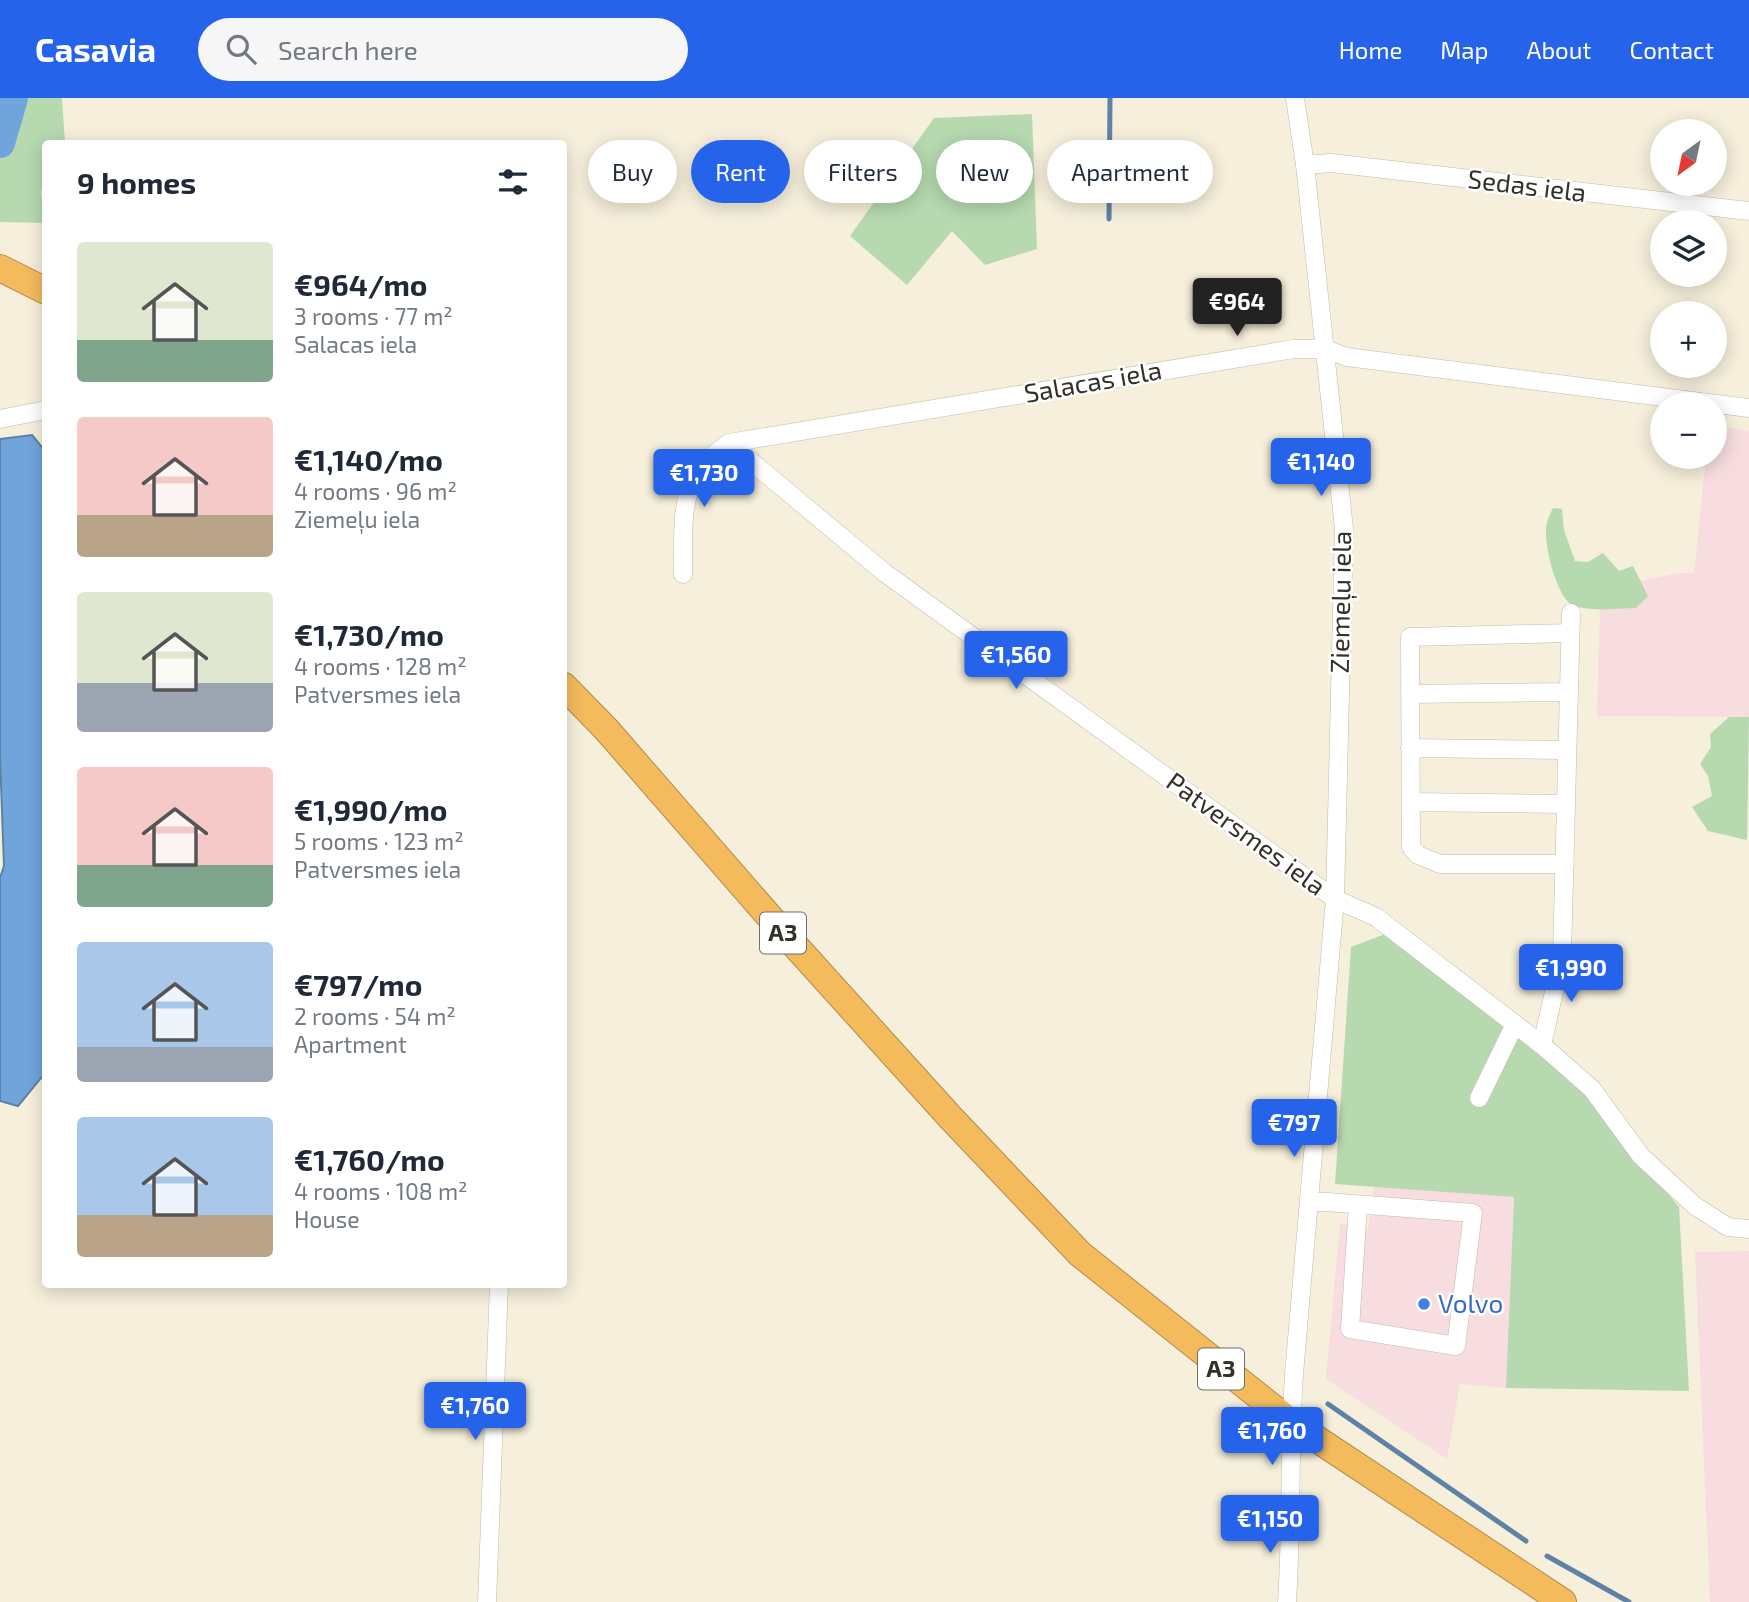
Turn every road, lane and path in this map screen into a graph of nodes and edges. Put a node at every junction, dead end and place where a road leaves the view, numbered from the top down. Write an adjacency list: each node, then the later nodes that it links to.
1 (1295, 98): 2 (street, Ziemeļu iela)
2 (1306, 164): 3 (street, Sedas iela); 6 (street, Ziemeļu iela)
3 (1749, 211)
4 (0, 268): 5 (highway)
5 (42, 289)
6 (1325, 349): 7 (street, Salacas iela); 10 (street, Salacas iela); 22 (street, Ziemeļu iela)
7 (1749, 408)
8 (42, 411): 9 (street)
9 (0, 419)
10 (729, 443): 11 (street); 22 (street, Patversmes iela)
11 (683, 573)
12 (1571, 613): 13 (street)
13 (1570, 633): 15 (street); 16 (street)
14 (567, 689): 30 (highway, A3)
15 (1569, 692): 16 (street); 18 (street)
16 (1410, 694): 17 (street)
17 (1410, 748): 18 (street); 19 (street)
18 (1567, 750): 20 (street)
19 (1411, 802): 20 (street); 21 (street)
20 (1566, 804): 21 (street)
21 (1565, 864): 24 (street)
22 (1335, 899): 23 (street, Patversmes iela); 26 (street, Ziemeļu iela)
23 (1515, 1024): 24 (street, Patversmes iela); 25 (street)
24 (1542, 1045): 28 (street, Patversmes iela)
25 (1479, 1098)
26 (1310, 1202): 27 (street); 30 (street, Ziemeļu iela)
27 (1357, 1205): 27 (street)
28 (1749, 1229)
29 (499, 1288): 31 (street)
30 (1291, 1422): 32 (street, Ziemeļu iela); 33 (highway, A3)
31 (486, 1602)
32 (1287, 1602)
33 (1563, 1602)

